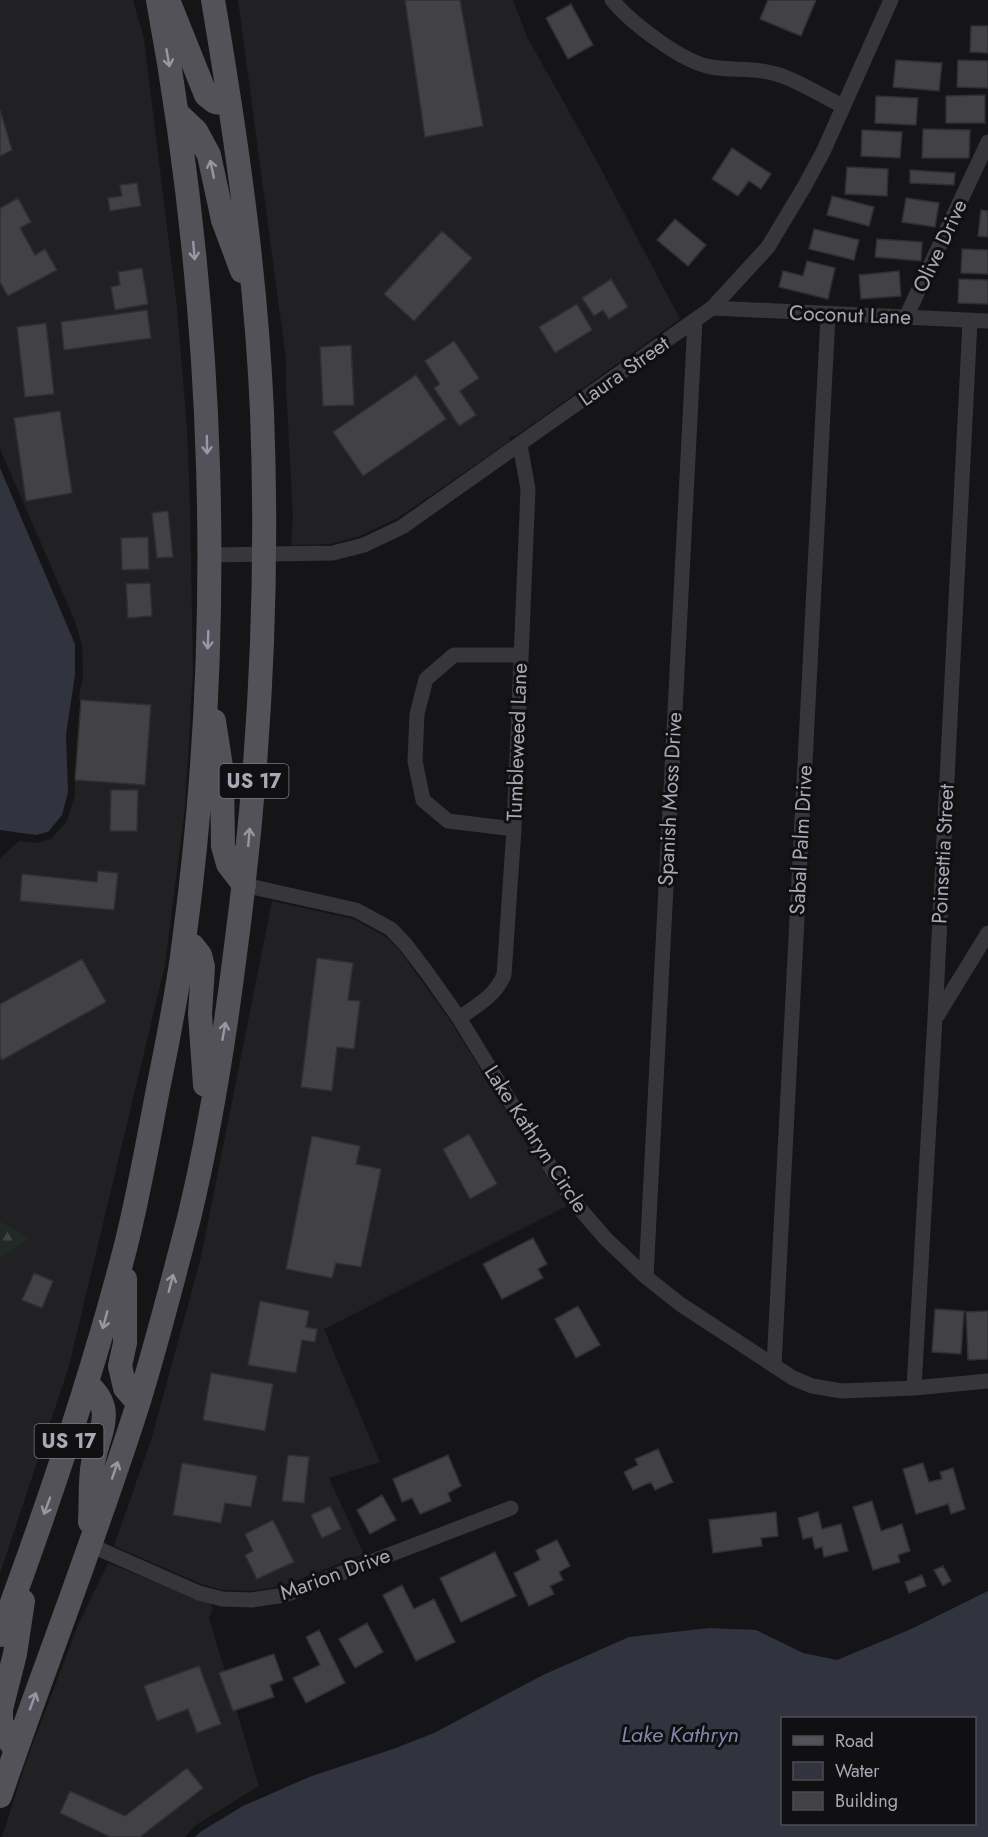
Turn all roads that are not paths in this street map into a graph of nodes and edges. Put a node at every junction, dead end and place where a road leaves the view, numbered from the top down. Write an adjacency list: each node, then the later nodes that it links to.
1 (158, 0): 8 (main road, US 17, one-way to 8)
2 (168, 0): 6 (main road)
3 (213, 0): 6 (main road, US 17)
4 (612, 0): 7 (street)
5 (891, 0): 7 (street, Laura Street)
6 (230, 105): 10 (main road, US 17)
7 (843, 106): 11 (street, Laura Street)
8 (178, 114): 10 (main road, one-way to 8); 18 (main road, US 17, one-way to 18)
9 (988, 142): 13 (street, Olive Drive)
10 (254, 305): 19 (main road, US 17)
11 (712, 308): 12 (street, Coconut Lane); 14 (street, Laura Street)
12 (828, 315): 13 (street, Coconut Lane); 31 (street, Sabal Palm Drive)
13 (906, 316): 15 (street, Coconut Lane)
14 (695, 321): 17 (street, Laura Street); 30 (street, Spanish Moss Drive)
15 (970, 321): 16 (street, Coconut Lane); 27 (street, Poinsettia Street)
16 (988, 321)
17 (520, 445): 19 (street, Laura Street); 20 (street, Tumbleweed Lane)
18 (210, 555): 19 (street, Laura Street); 21 (main road, US 17, one-way to 21)
19 (263, 556): 23 (main road, US 17, one-way to 19)
20 (520, 655): 22 (street, Tumbleweed Lane); 22 (street)
21 (207, 680): 23 (main road); 25 (main road, US 17)
22 (514, 829): 26 (street, Tumbleweed Lane)
23 (244, 885): 26 (street, Lake Kathryn Circle); 28 (main road, US 17, one-way to 23)
24 (988, 933): 27 (street)
25 (184, 943): 28 (main road); 29 (main road, US 17)
26 (459, 1018): 30 (street, Lake Kathryn Circle)
27 (935, 1018): 34 (street, Poinsettia Street)
28 (208, 1123): 35 (main road, US 17, one-way to 28)
29 (126, 1244): 33 (main road, US 17, one-way to 33); 35 (main road)
30 (646, 1277): 31 (street, Lake Kathryn Circle)
31 (774, 1366): 34 (street, Lake Kathryn Circle)
32 (988, 1381): 34 (street, Lake Kathryn Circle)
33 (87, 1384): 37 (main road); 38 (main road, US 17, one-way to 38)
34 (914, 1388)
35 (138, 1403): 37 (main road, US 17, one-way to 35)
36 (511, 1508): 37 (street, Marion Drive)
37 (90, 1545): 40 (main road, US 17, one-way to 37)
38 (28, 1560): 39 (main road, US 17); 40 (main road)
39 (0, 1635)
40 (16, 1750): 41 (main road, US 17)
41 (0, 1796)

